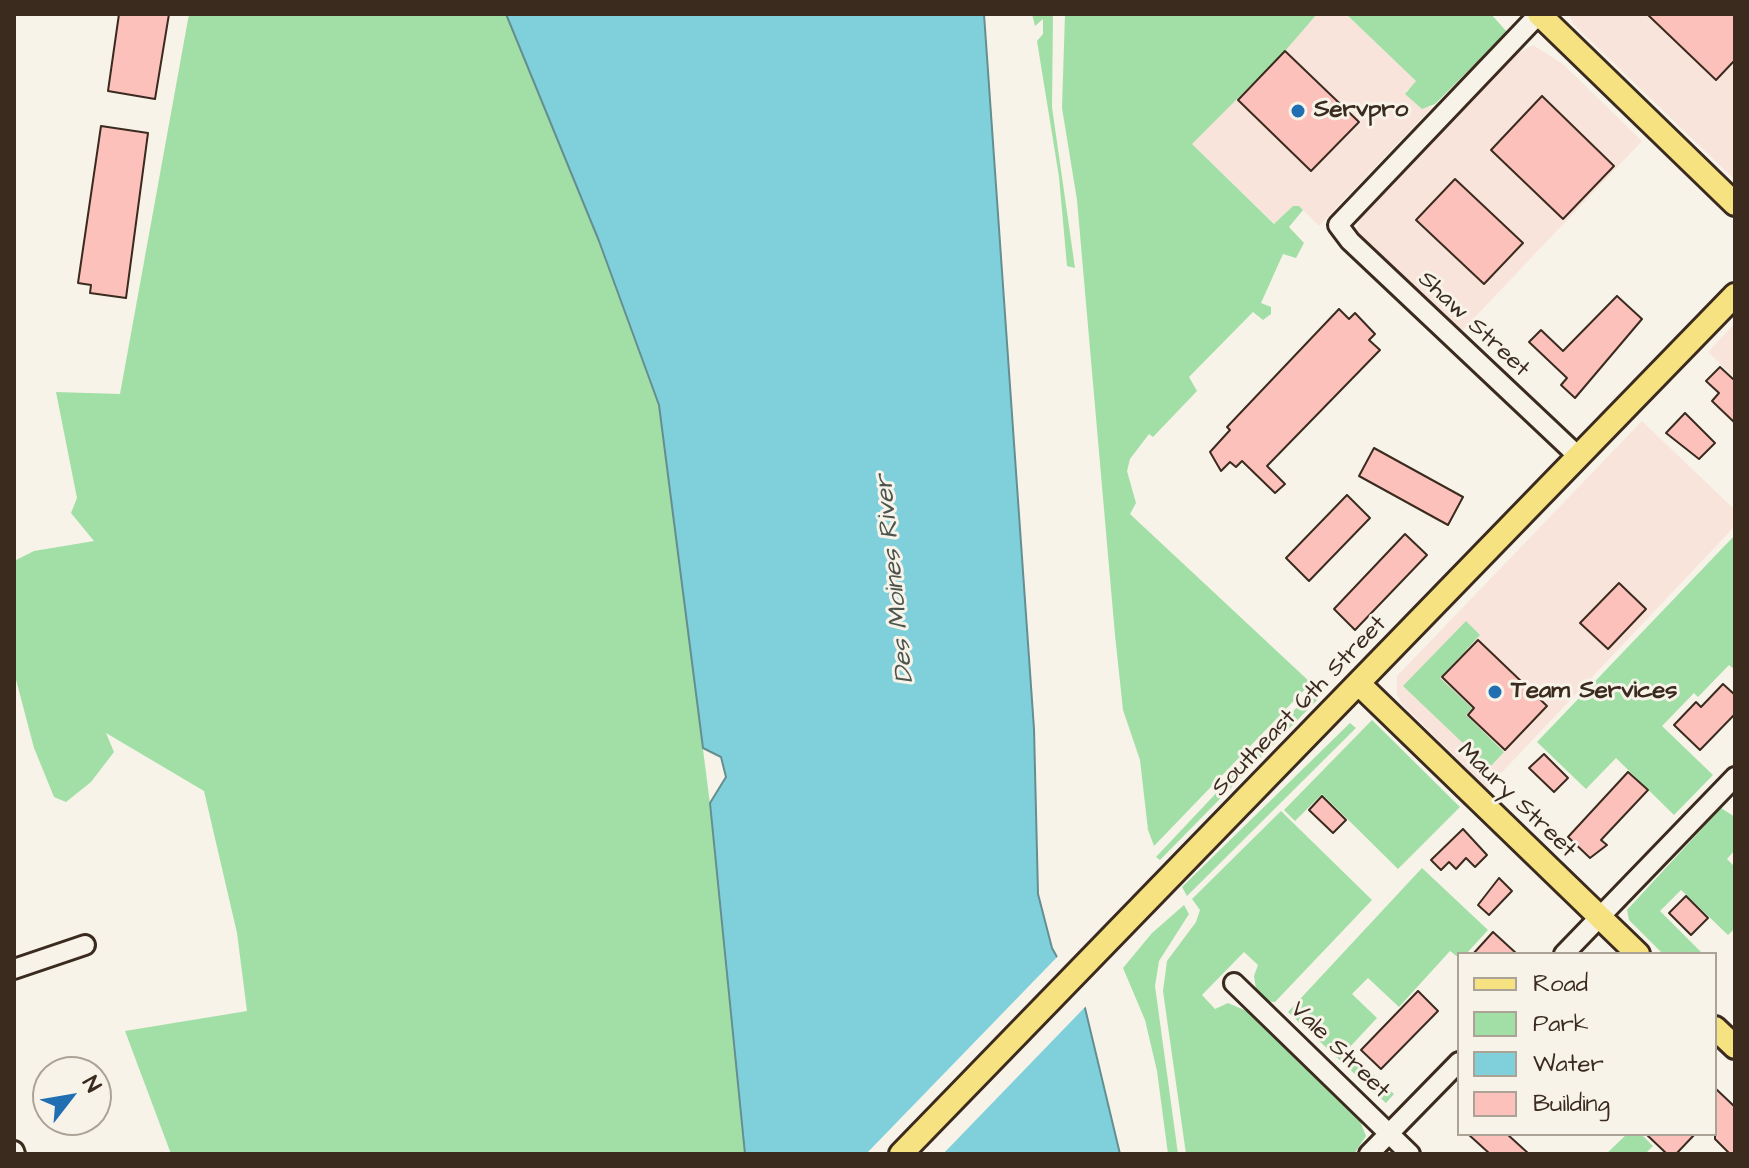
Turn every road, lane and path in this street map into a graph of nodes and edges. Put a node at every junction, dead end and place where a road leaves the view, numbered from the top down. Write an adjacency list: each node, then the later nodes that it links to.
1 (1539, 14): 2 (main road); 4 (street, Shaw Street)
2 (1735, 204)
3 (1735, 295): 4 (main road, Southeast 6th Street)
4 (1579, 457): 5 (main road, Southeast 6th Street)
5 (1359, 684): 7 (main road, Maury Street); 17 (main road, Southeast 6th Street)
6 (1735, 777): 7 (street)
7 (1600, 917): 9 (street); 10 (main road, Maury Street)
8 (85, 945): 11 (street)
9 (1566, 952)
10 (1636, 952)
11 (14, 969)
12 (1234, 983): 16 (street, Vale Street)
13 (1717, 1030): 14 (main road)
14 (1735, 1047)
15 (1457, 1064): 16 (street)
16 (1390, 1133): 18 (street); 19 (street, Vale Street)
17 (901, 1154)
18 (1369, 1154)
19 (1410, 1154)

